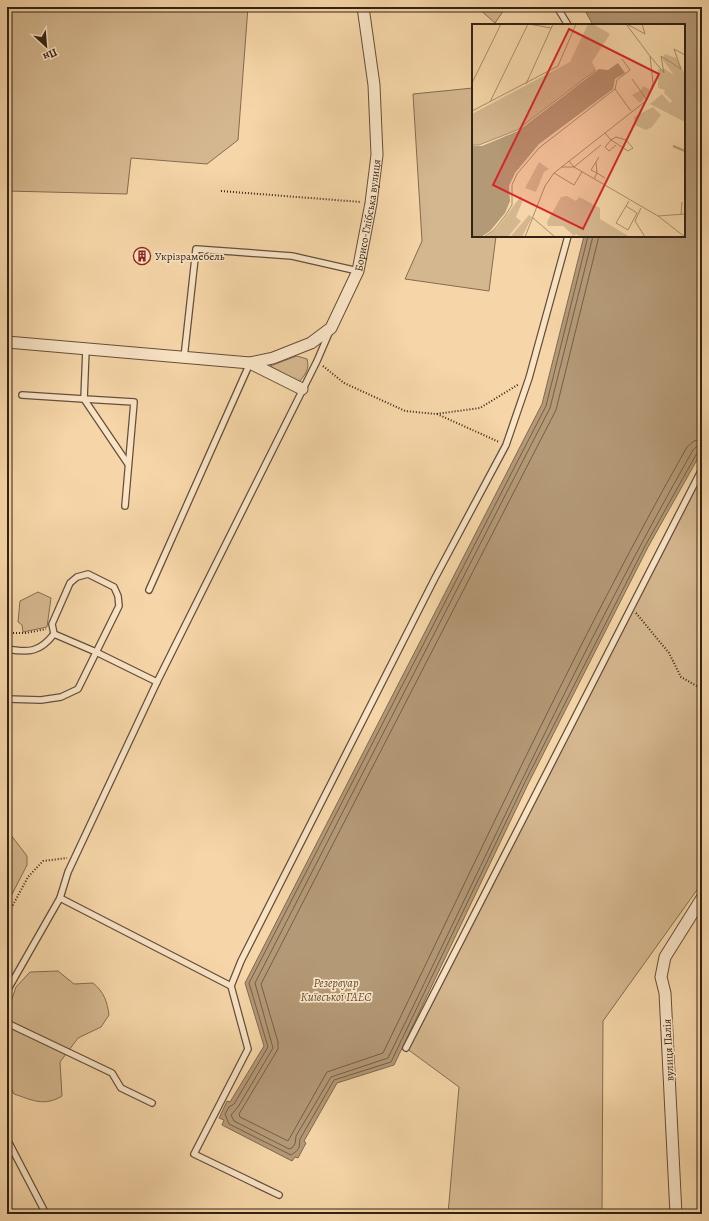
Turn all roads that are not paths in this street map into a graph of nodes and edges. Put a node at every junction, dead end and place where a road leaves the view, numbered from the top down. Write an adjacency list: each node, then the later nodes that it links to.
1 (363, 7): 5 (street, Борисо-Глібська вулиця)
2 (557, 7): 3 (lane)
3 (567, 24)
4 (568, 237): 25 (lane)
5 (358, 271): 6 (street, Борисо-Глібська вулиця); 9 (lane)
6 (331, 328): 10 (street, Борисо-Глібська вулиця); 11 (lane)
7 (7, 342): 8 (street, Борисо-Глібська вулиця)
8 (86, 349): 9 (street, Борисо-Глібська вулиця); 13 (lane)
9 (184, 358): 10 (street, Борисо-Глібська вулиця)
10 (250, 363): 11 (street, Борисо-Глібська вулиця); 17 (lane)
11 (302, 389): 21 (lane)
12 (22, 395): 13 (lane)
13 (84, 399): 14 (lane); 14 (lane)
14 (128, 464): 16 (lane)
15 (702, 469): 28 (lane)
16 (125, 506)
17 (149, 590)
18 (54, 634): 19 (lane); 20 (lane); 20 (lane)
19 (7, 649)
20 (96, 652): 21 (lane); 22 (lane)
21 (157, 682): 23 (lane)
22 (7, 699)
23 (60, 898): 25 (lane); 26 (lane)
24 (702, 898): 33 (street, вулиця Палія)
25 (231, 986): 31 (lane)
26 (7, 991)
27 (7, 1023): 29 (lane)
28 (406, 1048)
29 (152, 1103)
30 (7, 1139): 32 (lane)
31 (280, 1195)
32 (46, 1214)
33 (676, 1214)

